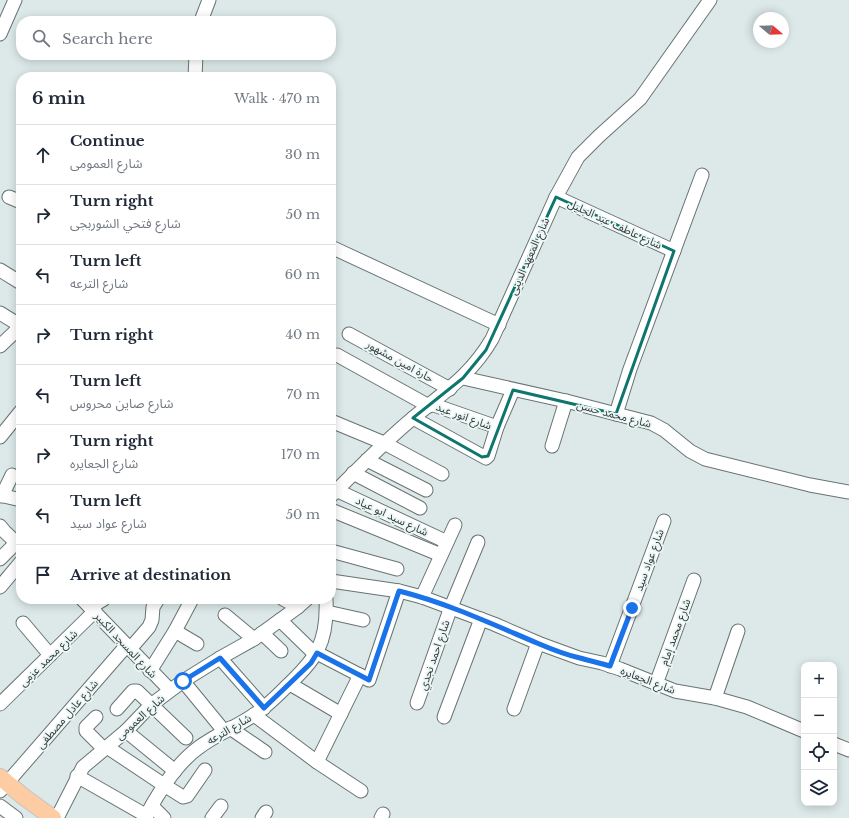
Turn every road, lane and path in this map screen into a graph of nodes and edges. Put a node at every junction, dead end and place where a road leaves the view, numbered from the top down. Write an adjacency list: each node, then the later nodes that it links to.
1 (15, 0): 5 (street)
2 (209, 0): 4 (street)
3 (710, 0): 9 (street, شارع المعهد الدينى)
4 (204, 16)
5 (0, 34)
6 (196, 60): 7 (street)
7 (195, 72)
8 (702, 175): 11 (street)
9 (556, 197): 11 (street, شارع عاطف عبد الجليل); 16 (street, شارع المعهد الدينى)
10 (336, 249): 16 (street)
11 (674, 251): 26 (street)
12 (0, 270): 13 (street)
13 (16, 280)
14 (0, 313): 15 (street)
15 (16, 323)
16 (499, 325): 21 (street, شارع المعهد الدينى)
17 (16, 331): 19 (street)
18 (349, 334): 22 (street, حارة امين مشهور)
19 (0, 346)
20 (337, 355): 25 (street, شارع انور عيد)
21 (462, 378): 22 (street, شارع المعهد الدينى); 23 (street, شارع محمد حسن)
22 (450, 389): 25 (street, شارع المعهد الدينى)
23 (513, 390): 24 (street, شارع محمد حسن); 30 (street)
24 (566, 401): 26 (street, شارع محمد حسن); 33 (street)
25 (430, 405): 28 (street, شارع المعهد الدينى); 30 (street, شارع انور عيد)
26 (616, 414): 40 (street, شارع محمد حسن)
27 (16, 416): 31 (street)
28 (413, 418): 30 (street); 32 (street, شارع المعهد الدينى)
29 (336, 425): 32 (street)
30 (497, 427)
31 (1, 433)
32 (384, 444): 34 (street, شارع المعهد الدينى); 36 (street)
33 (552, 446)
34 (367, 460): 35 (street, شارع المعهد الدينى); 38 (street)
35 (354, 473): 39 (street, شارع المعهد الدينى); 44 (street)
36 (442, 474)
37 (12, 475): 42 (street)
38 (426, 490)
39 (336, 491)
40 (849, 492)
41 (336, 494): 49 (street, شارع سيد ابو عياد)
42 (1, 495): 43 (street)
43 (16, 499)
44 (420, 508)
45 (336, 512): 54 (street)
46 (664, 521): 84 (street, شارع عواد سيد)
47 (455, 525): 49 (street)
48 (2, 532): 51 (street)
49 (447, 542): 54 (street)
50 (478, 542): 68 (street, شارع احمد نجدي)
51 (16, 543)
52 (16, 547): 55 (street)
53 (336, 552): 57 (street)
54 (442, 555): 62 (street)
55 (0, 559)
56 (16, 568): 60 (street)
57 (397, 569)
58 (694, 580): 89 (street, شارع محمد إمام)
59 (336, 582): 61 (street, شارع الجعايره)
60 (0, 587)
61 (399, 591): 62 (street, شارع الجعايره); 86 (street)
62 (422, 597): 68 (street, شارع الجعايره)
63 (153, 604): 79 (street, شارع عادل مصطفى)
64 (189, 604): 74 (street)
65 (301, 604): 71 (street, شارع العمومى)
66 (327, 605): 72 (street); 81 (street, شارع الترعه)
67 (89, 606): 79 (street, شارع المسجد الكبير); 82 (street, شارع محمد عزمى)
68 (451, 608): 70 (street, شارع الجعايره); 92 (street, شارع احمد نجدي)
69 (225, 615): 76 (street)
70 (480, 619): 78 (street, شارع الجعايره); 99 (street)
71 (280, 620): 76 (street, شارع العمومى); 81 (street)
72 (363, 620)
73 (23, 623): 82 (street)
74 (175, 631): 77 (street); 85 (street)
75 (738, 631): 91 (street)
76 (258, 636): 80 (street); 83 (street, شارع العمومى)
77 (197, 644)
78 (538, 644): 84 (street, شارع الجعايره); 96 (street)
79 (128, 647): 85 (street, شارع المسجد الكبير); 113 (street, شارع عادل مصطفى)
80 (280, 651)
81 (316, 654): 86 (street); 88 (street, شارع الترعه)
82 (50, 655): 93 (street, شارع محمد عزمى)
83 (220, 658): 87 (street, شارع العمومى); 97 (street)
84 (610, 666): 89 (street, شارع الجعايره)
85 (150, 670): 90 (street, شارع المسجد الكبير)
86 (364, 677): 98 (street)
87 (183, 681): 90 (street, شارع العمومى); 101 (street)
88 (290, 684): 97 (street, شارع الترعه); 98 (street)
89 (656, 684): 91 (street, شارع الجعايره)
90 (170, 690): 94 (street, شارع العمومى)
91 (715, 698): 102 (street, شارع الجعايره)
92 (418, 703)
93 (0, 704)
94 (151, 705): 95 (street); 103 (street, شارع العمومى); 104 (street)
95 (117, 709)
96 (514, 709)
97 (259, 712): 101 (street, شارع الترعه); 109 (street)
98 (341, 714): 109 (street)
99 (444, 716)
100 (96, 717): 106 (street)
101 (227, 729): 108 (street); 111 (street, شارع الترعه)
102 (801, 730)
103 (126, 731): 106 (street, شارع العمومى); 111 (street)
104 (186, 738)
105 (837, 745): 107 (street)
106 (105, 748): 112 (street, شارع العمومى); 114 (street)
107 (849, 750)
108 (265, 752)
109 (317, 762): 115 (street)
110 (206, 770): 114 (street)
111 (175, 771): 114 (street, شارع الترعه)
112 (77, 776): 118 (street); 121 (street, شارع العمومى)
113 (2, 784): 120 (main road)
114 (164, 786): 118 (street, شارع الترعه)
115 (361, 791)
116 (0, 806): 119 (street)
117 (221, 806): 123 (street)
118 (148, 813): 122 (street)
119 (16, 818)
120 (53, 818)
121 (57, 818)
122 (164, 818)
123 (212, 818)

